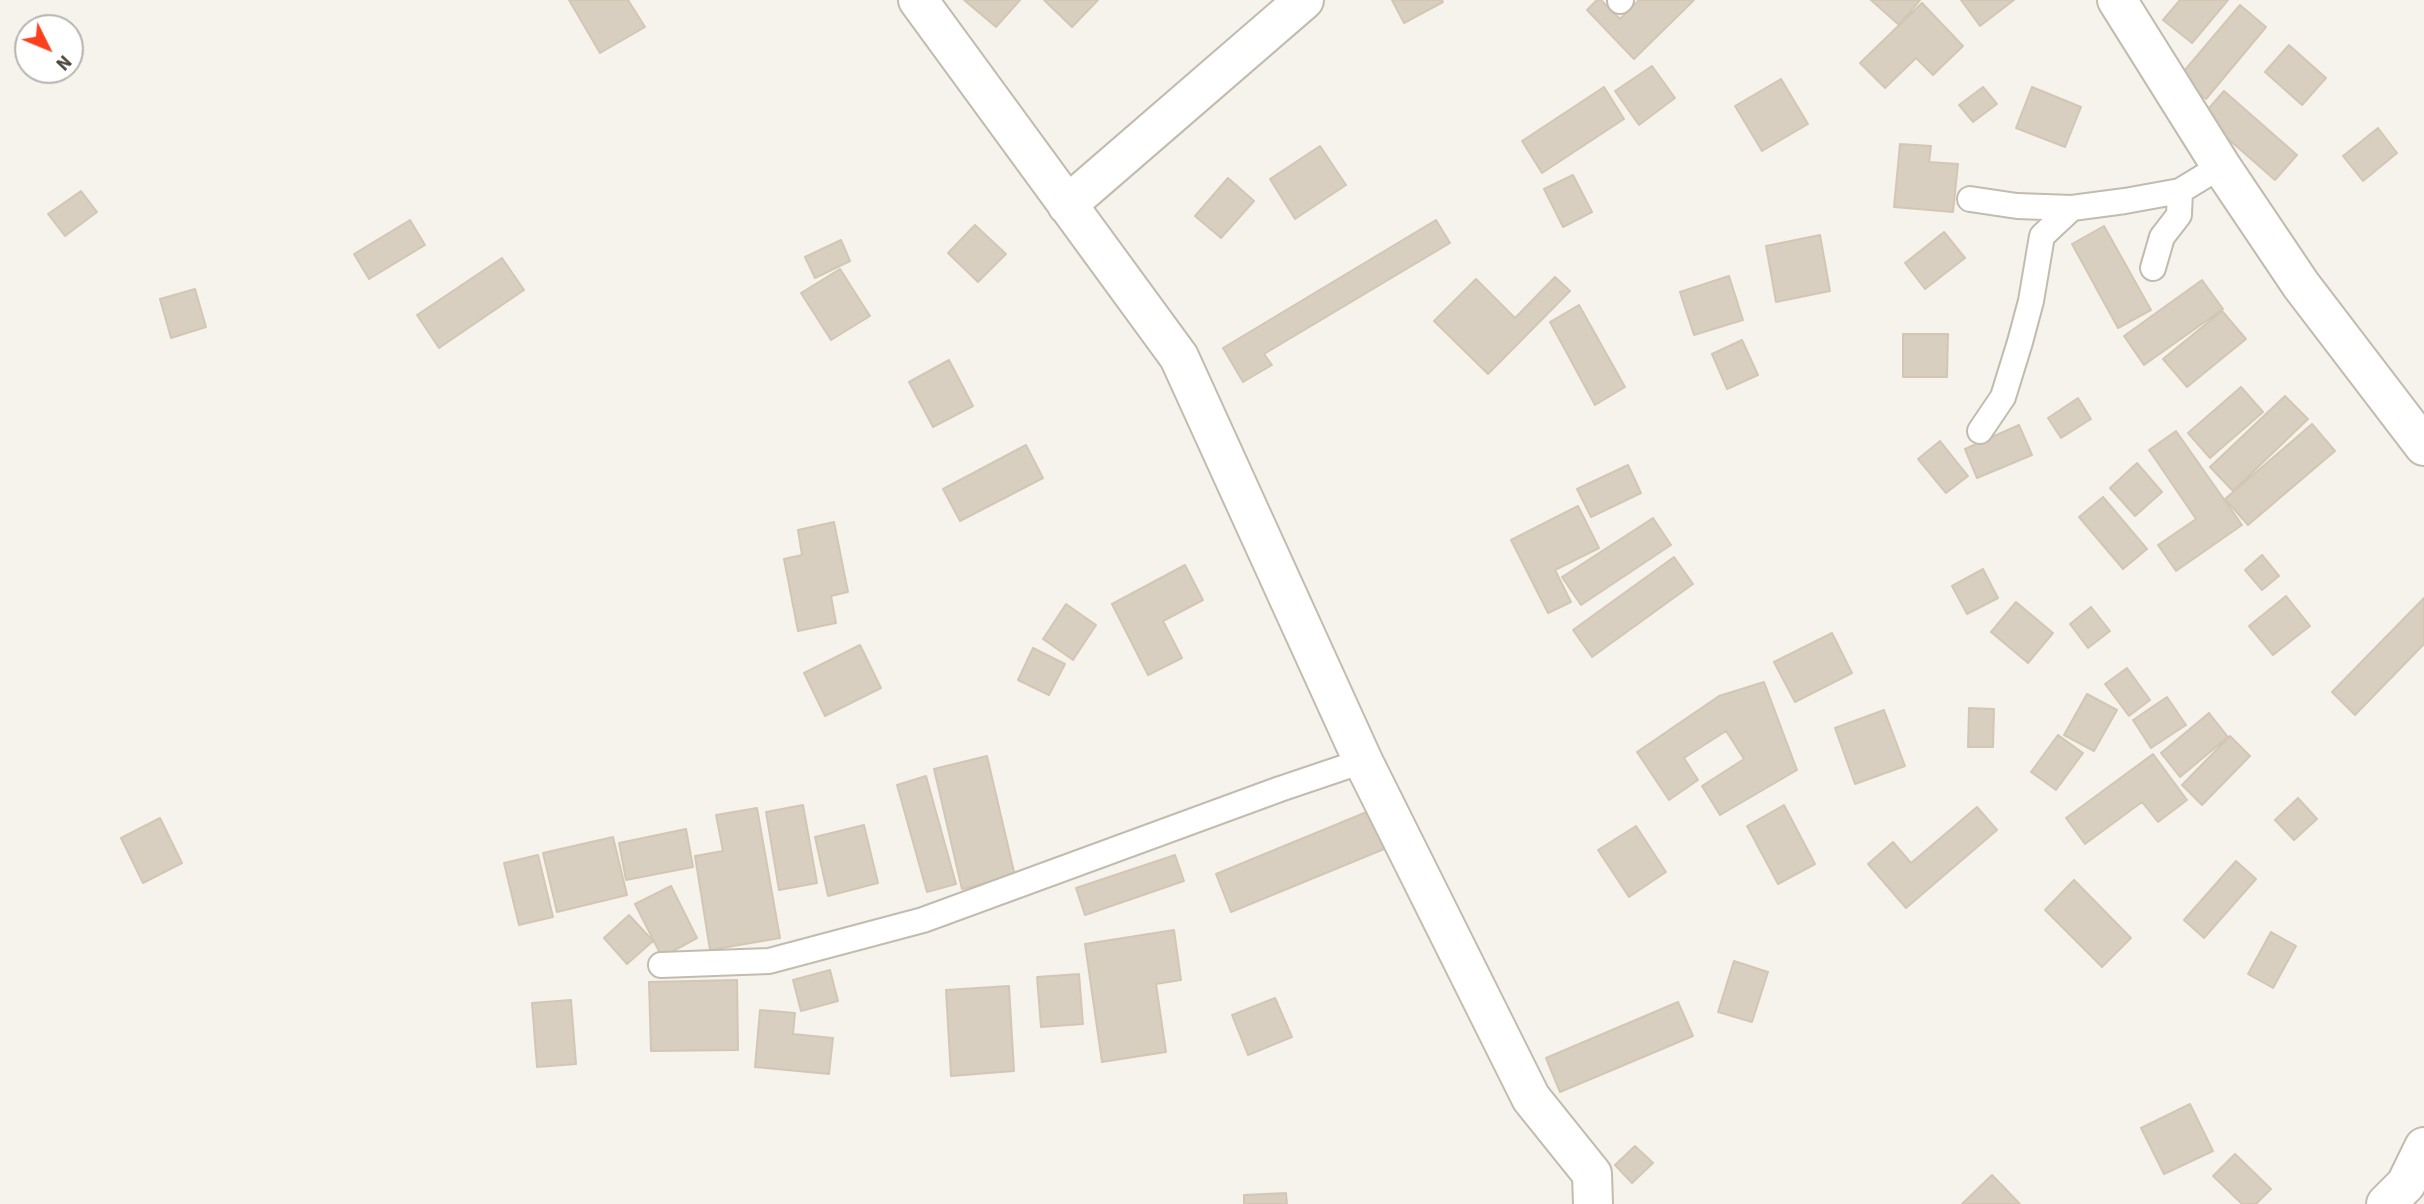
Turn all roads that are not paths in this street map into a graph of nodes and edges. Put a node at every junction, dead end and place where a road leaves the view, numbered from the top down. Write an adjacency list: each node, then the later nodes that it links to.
1 (918, 0): 7 (street)
2 (1304, 0): 7 (street)
3 (2117, 0): 4 (street)
4 (2221, 166): 5 (lane); 11 (street)
5 (2180, 191): 8 (lane); 9 (lane)
6 (1970, 199): 8 (lane)
7 (1067, 205): 12 (street)
8 (2072, 208): 10 (lane)
9 (2153, 268)
10 (1980, 431)
11 (2424, 446)
12 (1363, 761): 13 (lane); 15 (street)
13 (661, 965)
14 (2424, 1147): 16 (street)
15 (1593, 1204)
16 (2386, 1204)

